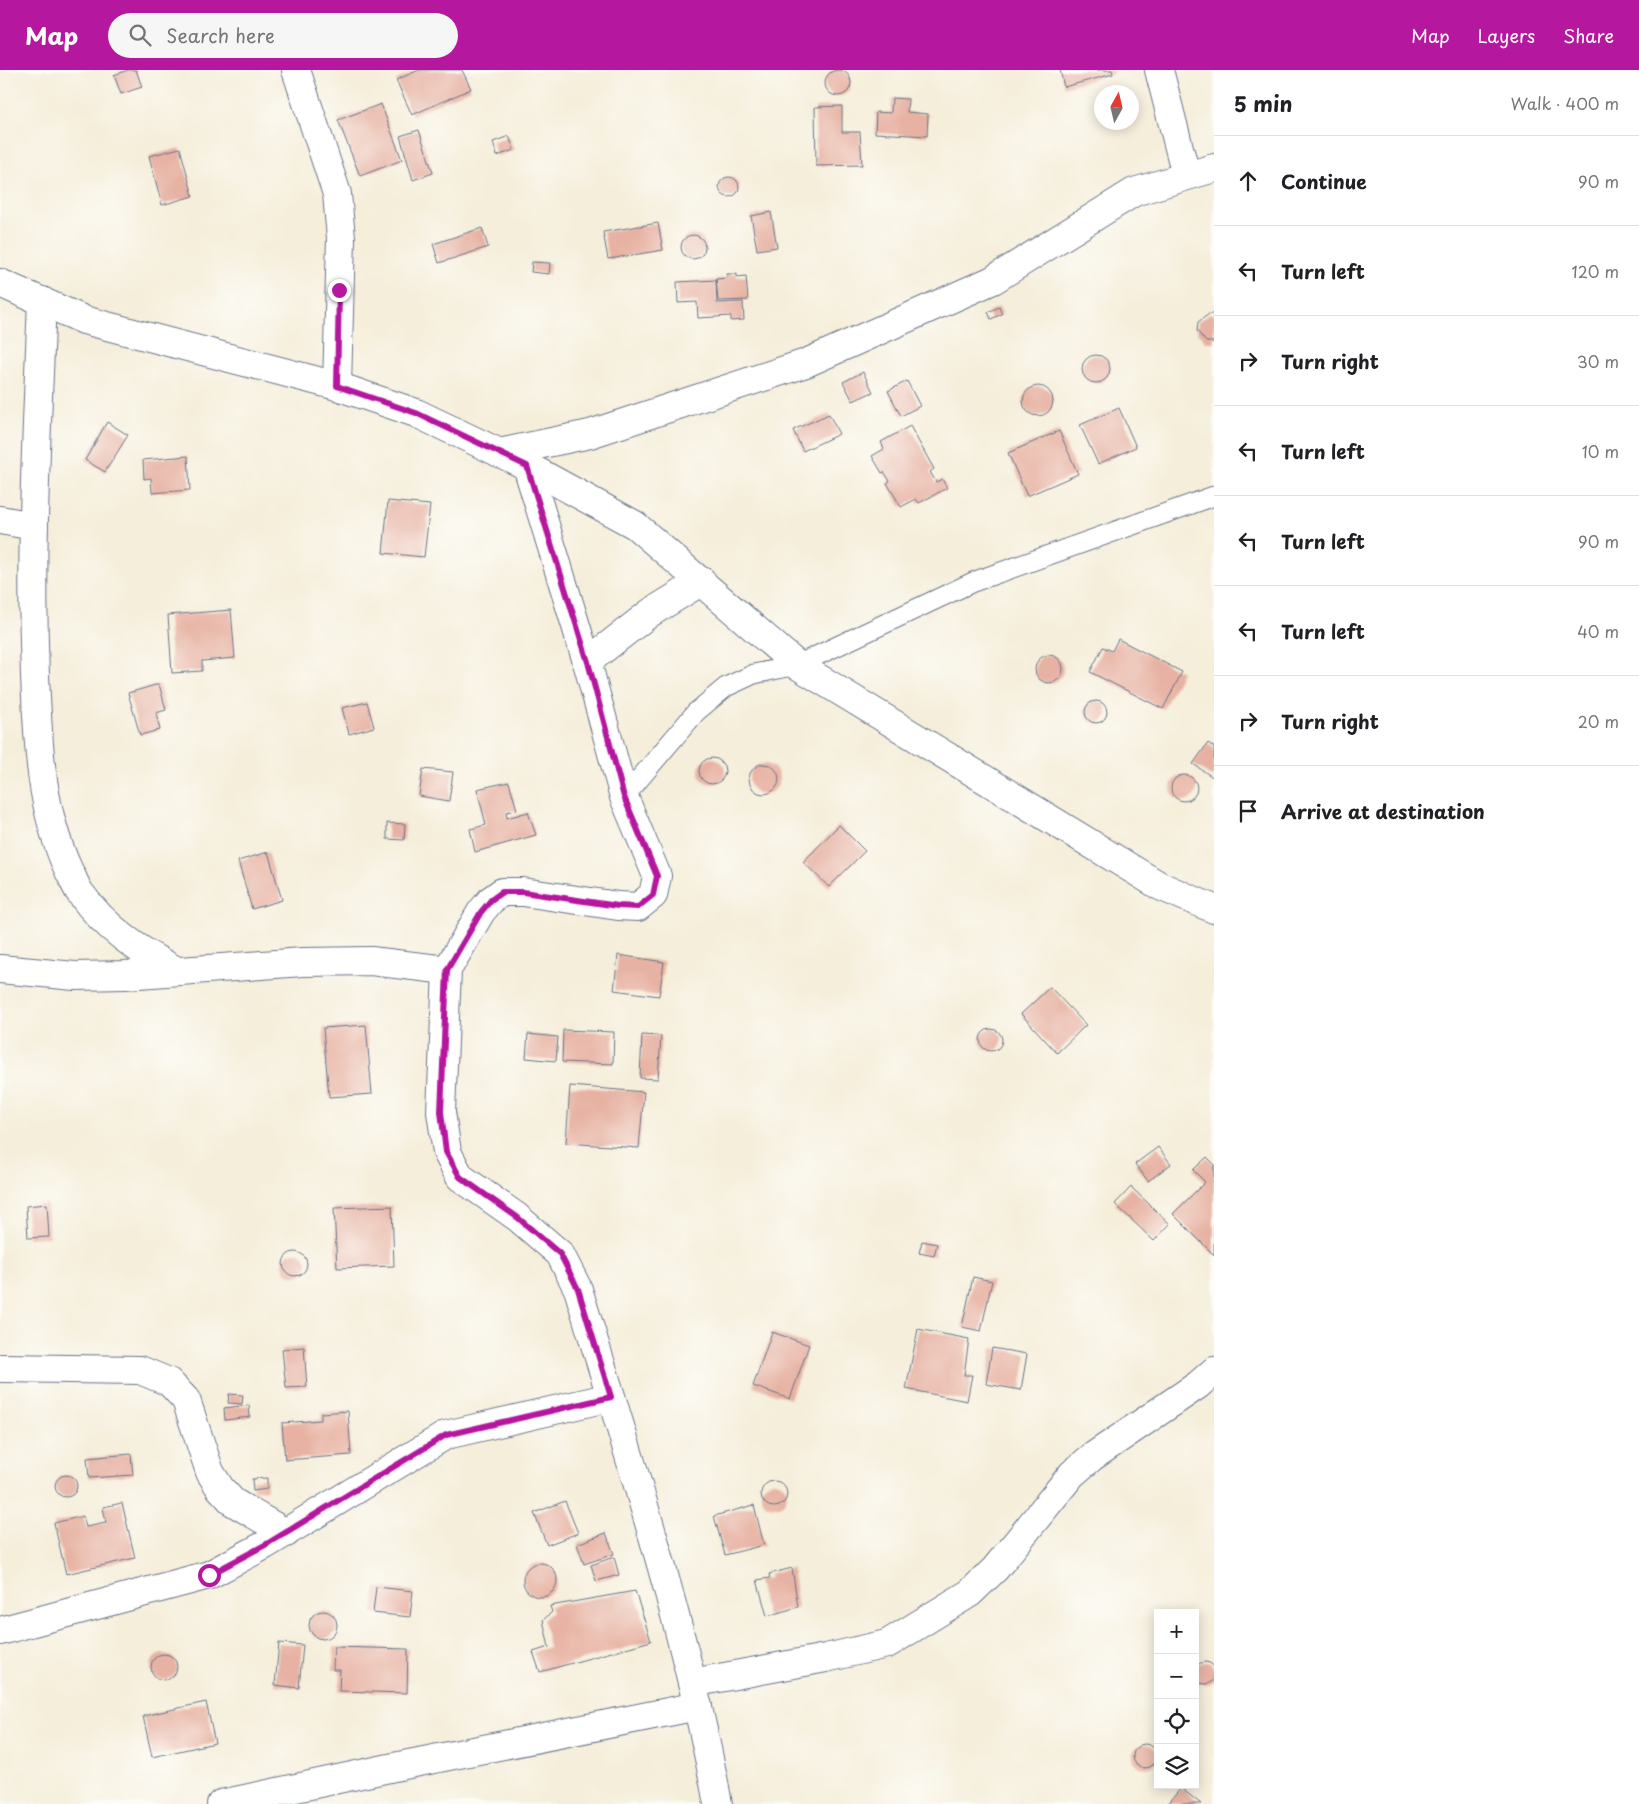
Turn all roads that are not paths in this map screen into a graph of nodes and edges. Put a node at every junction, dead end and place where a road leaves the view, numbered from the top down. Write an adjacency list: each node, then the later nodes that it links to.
1 (296, 70): 7 (street)
2 (1159, 70): 4 (street)
3 (1214, 168): 4 (street)
4 (1186, 175): 8 (street)
5 (0, 283): 6 (street)
6 (42, 301): 7 (street); 12 (street)
7 (337, 386): 8 (street)
8 (499, 453): 9 (street)
9 (527, 466): 13 (street); 14 (street)
10 (1214, 496): 15 (lane)
11 (0, 520): 12 (street)
12 (34, 526): 20 (street)
13 (702, 581): 14 (street); 15 (street)
14 (588, 662): 16 (street)
15 (797, 665): 16 (lane); 17 (street)
16 (624, 797): 19 (street)
17 (1214, 909)
18 (0, 969): 20 (street)
19 (447, 970): 20 (street); 23 (street)
20 (178, 971)
21 (0, 1368): 24 (street)
22 (1214, 1371): 26 (street)
23 (611, 1397): 24 (street); 26 (street)
24 (286, 1533): 25 (street)
25 (0, 1631)
26 (695, 1694): 27 (street); 28 (street)
27 (221, 1804)
28 (718, 1804)

